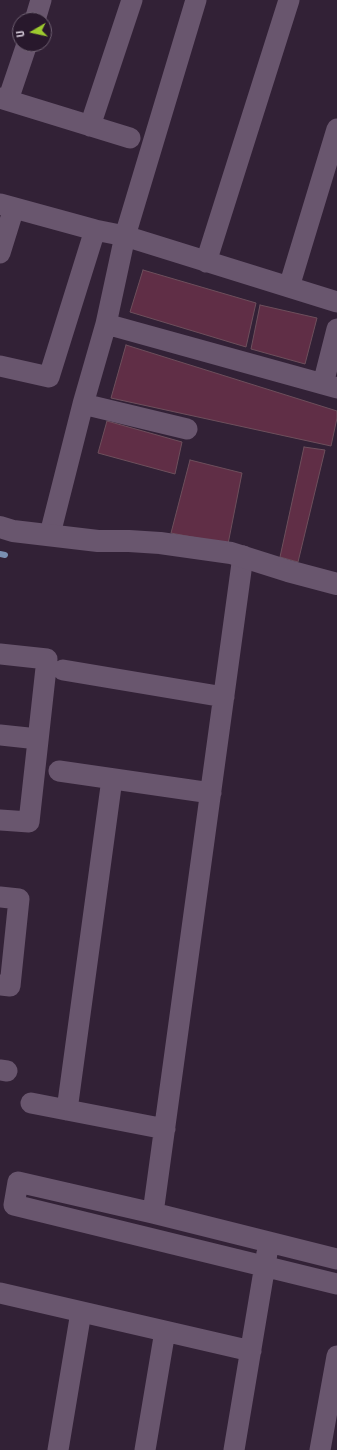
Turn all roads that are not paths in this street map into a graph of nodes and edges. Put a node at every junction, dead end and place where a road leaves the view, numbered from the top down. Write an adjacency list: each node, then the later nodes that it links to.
1 (41, 0): 5 (street)
2 (132, 0): 8 (street)
3 (196, 0): 13 (street)
4 (289, 0): 15 (street)
5 (37, 12)
6 (24, 52): 7 (street)
7 (4, 99): 8 (street)
8 (90, 126): 10 (street)
9 (337, 129): 16 (street)
10 (130, 138)
11 (7, 206): 12 (street); 14 (street)
12 (95, 230): 13 (street); 20 (street)
13 (125, 236): 15 (street); 18 (street)
14 (0, 253)
15 (206, 262): 16 (street)
16 (289, 287): 17 (street)
17 (337, 302)
18 (106, 324): 21 (street); 22 (street)
19 (337, 329): 21 (street)
20 (0, 366)
21 (330, 386)
22 (83, 404): 23 (street); 25 (street)
23 (187, 429)
24 (0, 527): 25 (street)
25 (50, 534): 26 (street)
26 (243, 556): 27 (street); 30 (street)
27 (337, 584)
28 (0, 654): 32 (street)
29 (63, 670): 30 (street)
30 (224, 697): 35 (street)
31 (0, 735): 32 (street)
32 (38, 739): 36 (street)
33 (59, 771): 34 (street)
34 (112, 779): 35 (street); 40 (street)
35 (211, 793): 41 (street)
36 (0, 820)
37 (0, 897): 38 (street)
38 (0, 985)
39 (31, 1103): 40 (street)
40 (67, 1110): 41 (street)
41 (165, 1129): 42 (street)
42 (153, 1213): 43 (street); 45 (street)
43 (269, 1242): 44 (street); 45 (street)
44 (337, 1258)
45 (265, 1266): 46 (street); 50 (street)
46 (337, 1284)
47 (0, 1293): 48 (street)
48 (81, 1312): 49 (street); 52 (street)
49 (165, 1331): 50 (street); 53 (street)
50 (251, 1351): 54 (street)
51 (337, 1356): 55 (street)
52 (58, 1450)
53 (145, 1450)
54 (234, 1450)
55 (320, 1450)

